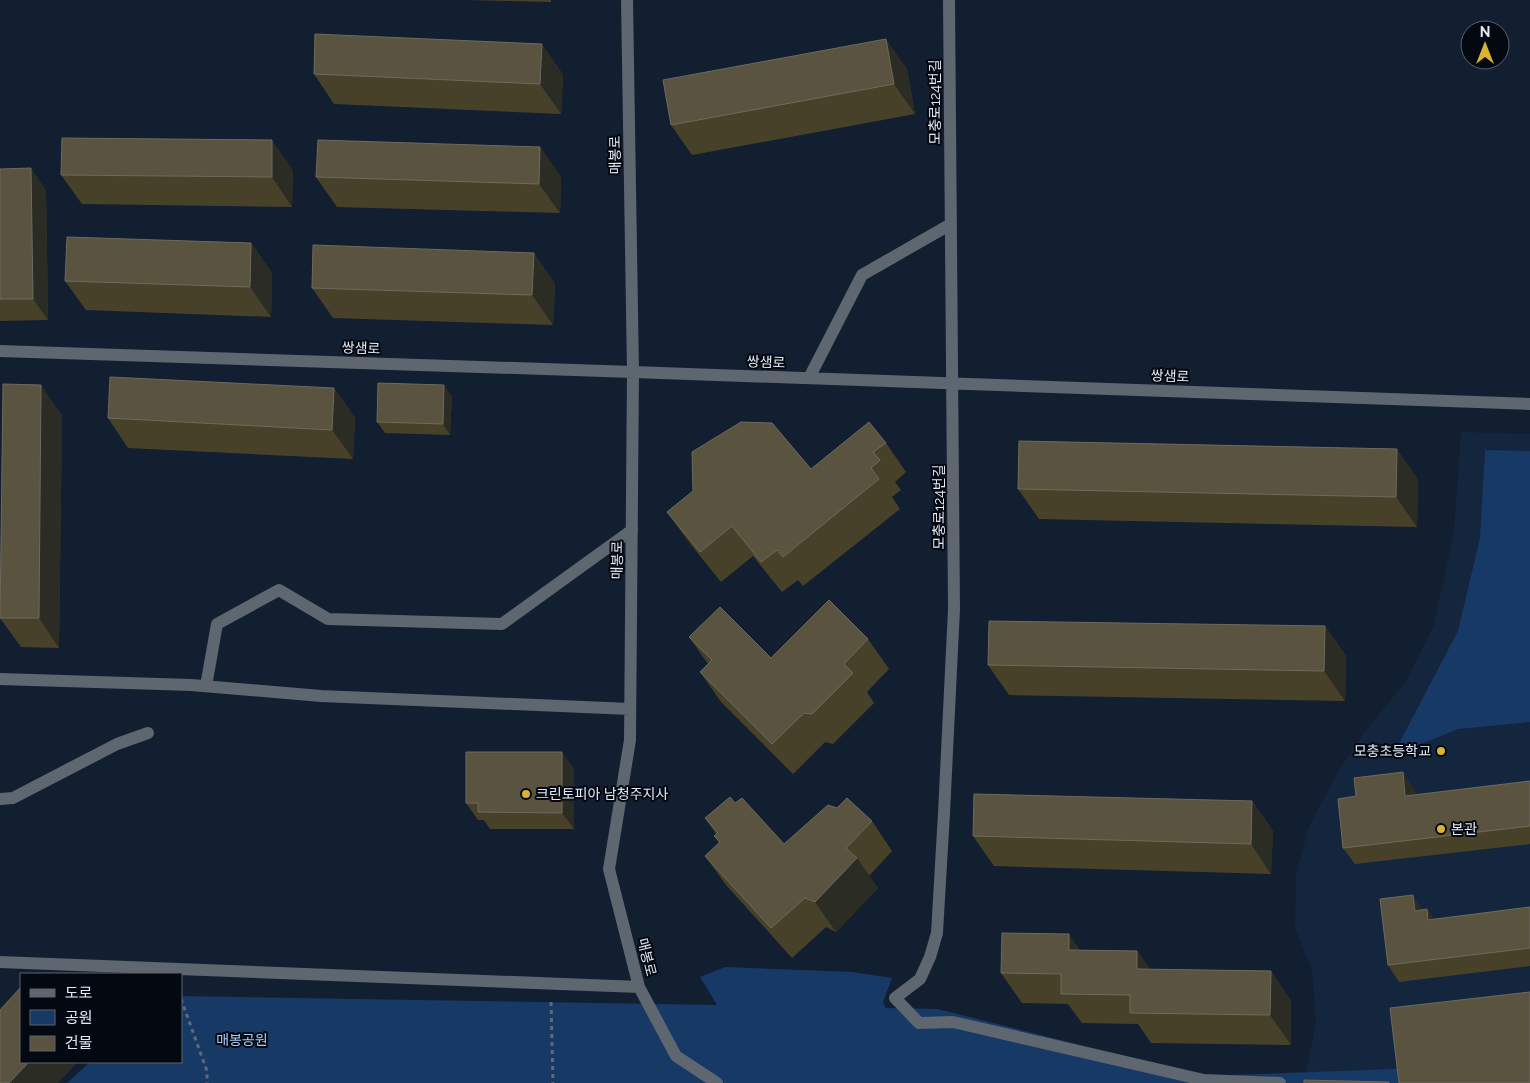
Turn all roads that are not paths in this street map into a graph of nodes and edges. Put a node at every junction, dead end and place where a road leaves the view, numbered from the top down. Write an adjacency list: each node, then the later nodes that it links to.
1 (627, 0): 5 (street, 매봉로)
2 (950, 0): 3 (street, 모충로124번길)
3 (951, 224): 6 (street); 7 (street, 모충로124번길)
4 (0, 351): 5 (street, 쌍샘로)
5 (633, 372): 6 (street, 쌍샘로); 9 (street, 매봉로)
6 (809, 378): 7 (street, 쌍샘로)
7 (953, 384): 8 (street, 쌍샘로); 18 (street, 모충로124번길)
8 (1530, 404)
9 (632, 530): 11 (street); 12 (street, 매봉로)
10 (0, 679): 11 (street)
11 (206, 686): 12 (street)
12 (630, 709): 16 (street, 매봉로)
13 (148, 733): 14 (street)
14 (0, 799)
15 (0, 962): 16 (street)
16 (639, 987): 17 (street, 매봉로)
17 (717, 1083)
18 (1280, 1083)

